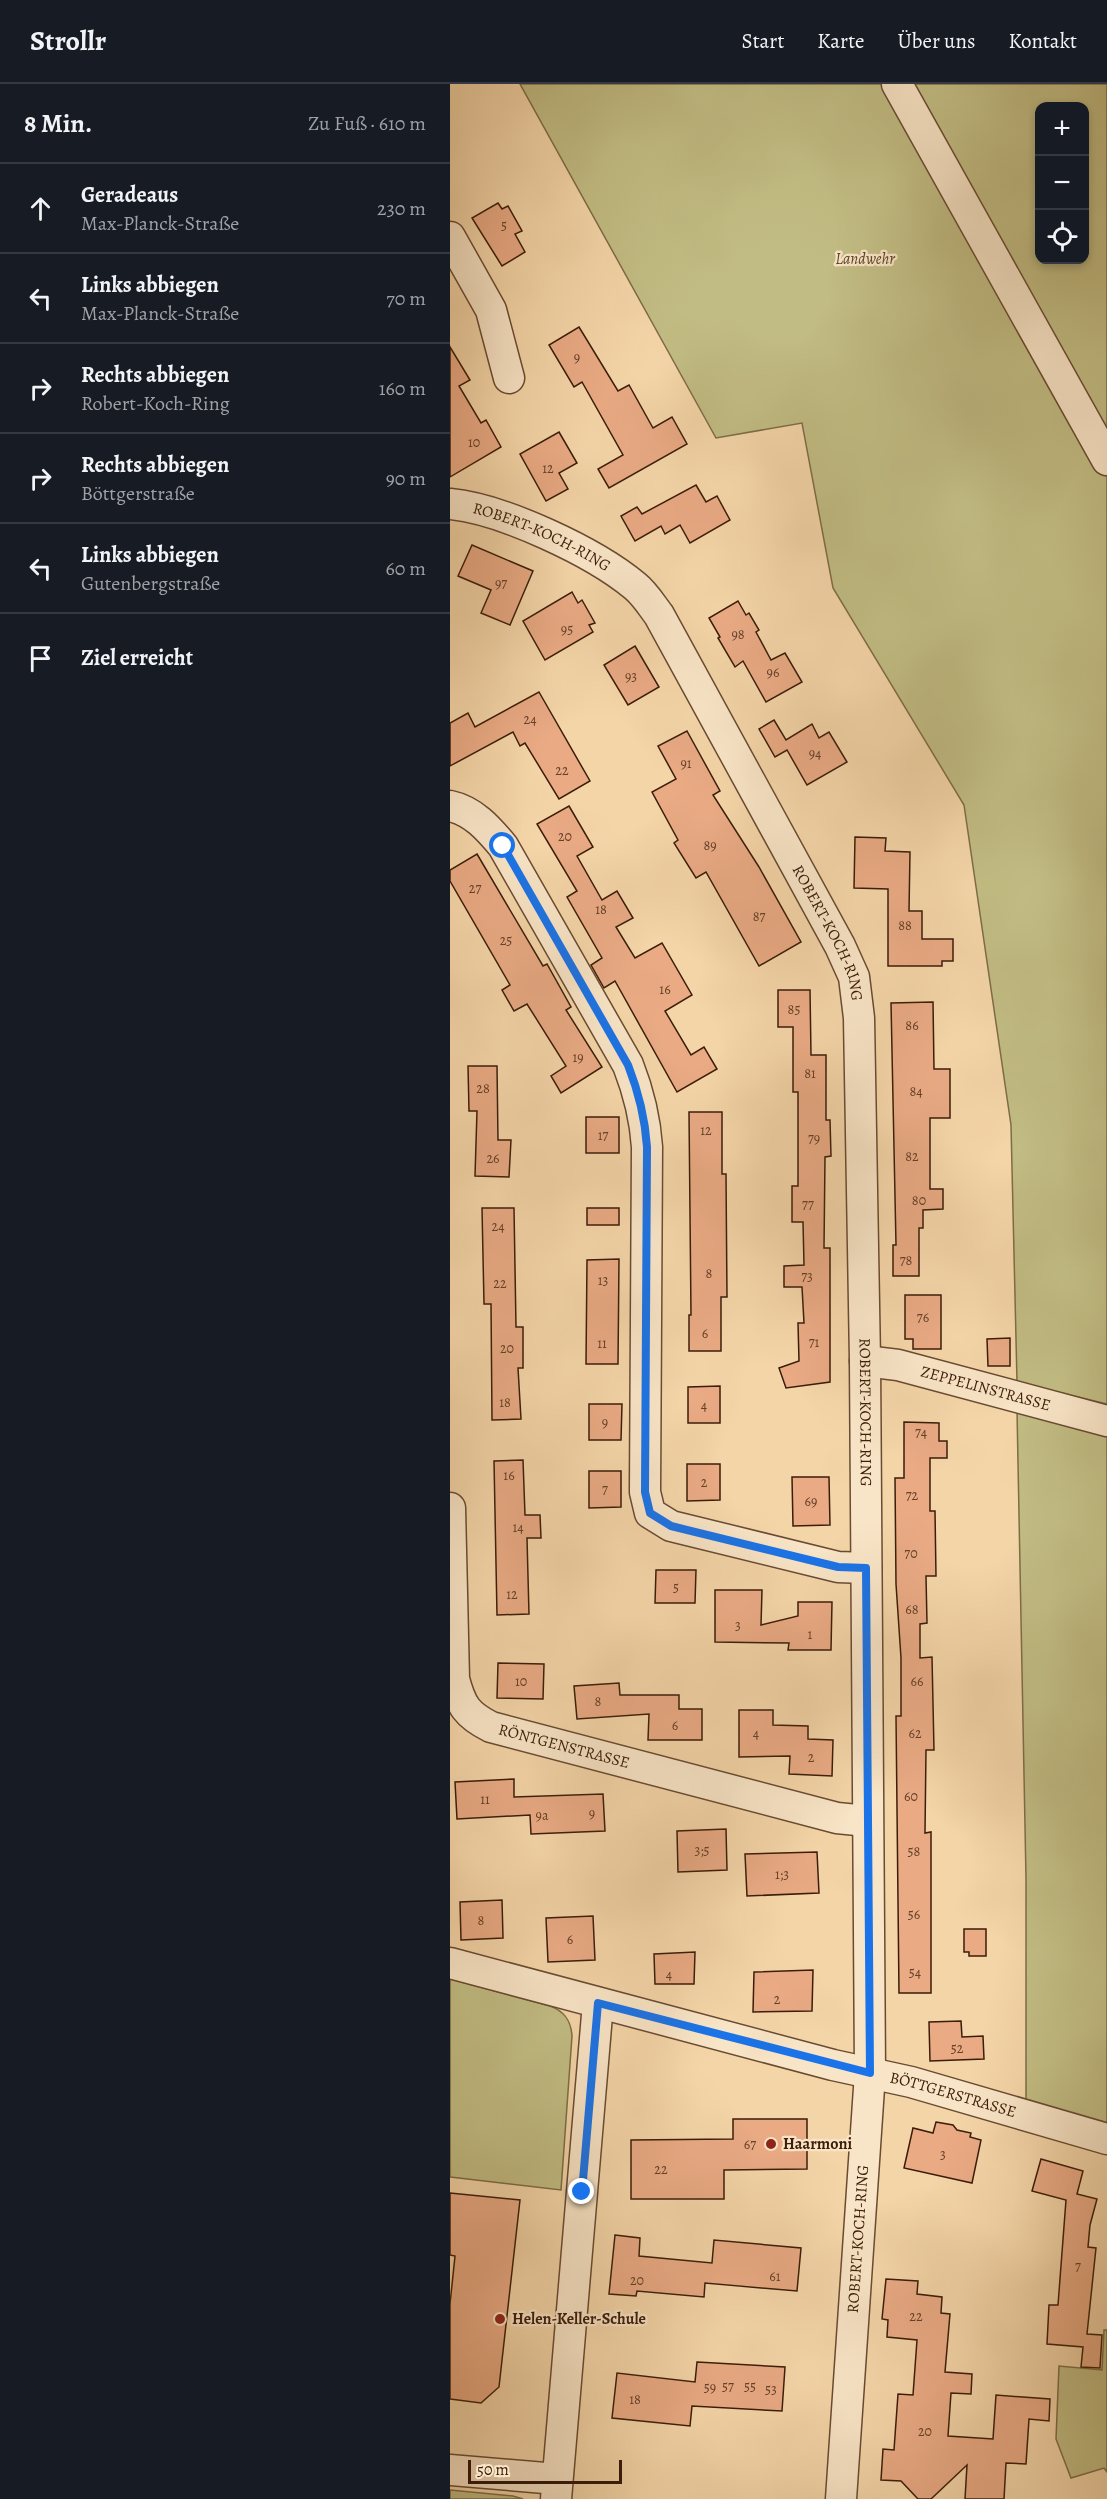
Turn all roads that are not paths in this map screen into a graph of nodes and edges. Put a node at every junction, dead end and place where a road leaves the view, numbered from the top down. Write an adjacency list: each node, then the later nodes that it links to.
1 (897, 84): 4 (street)
2 (450, 237): 3 (street)
3 (509, 378)
4 (1107, 460)
5 (450, 504): 7 (street, ROBERT-KOCH-RING)
6 (450, 806): 10 (street)
7 (865, 1361): 8 (street, ZEPPELINSTRASSE); 10 (street, ROBERT-KOCH-RING)
8 (1107, 1421)
9 (450, 1508): 11 (street, RÖNTGENSTRASSE)
10 (866, 1568): 11 (street, ROBERT-KOCH-RING)
11 (867, 1821): 14 (street, ROBERT-KOCH-RING)
12 (450, 1963): 13 (street, BÖTTGERSTRASSE)
13 (598, 2003): 14 (street, BÖTTGERSTRASSE); 17 (street)
14 (870, 2073): 15 (street, BÖTTGERSTRASSE); 18 (street, ROBERT-KOCH-RING)
15 (1107, 2139)
16 (450, 2470): 17 (street)
17 (556, 2489)
18 (841, 2499)

